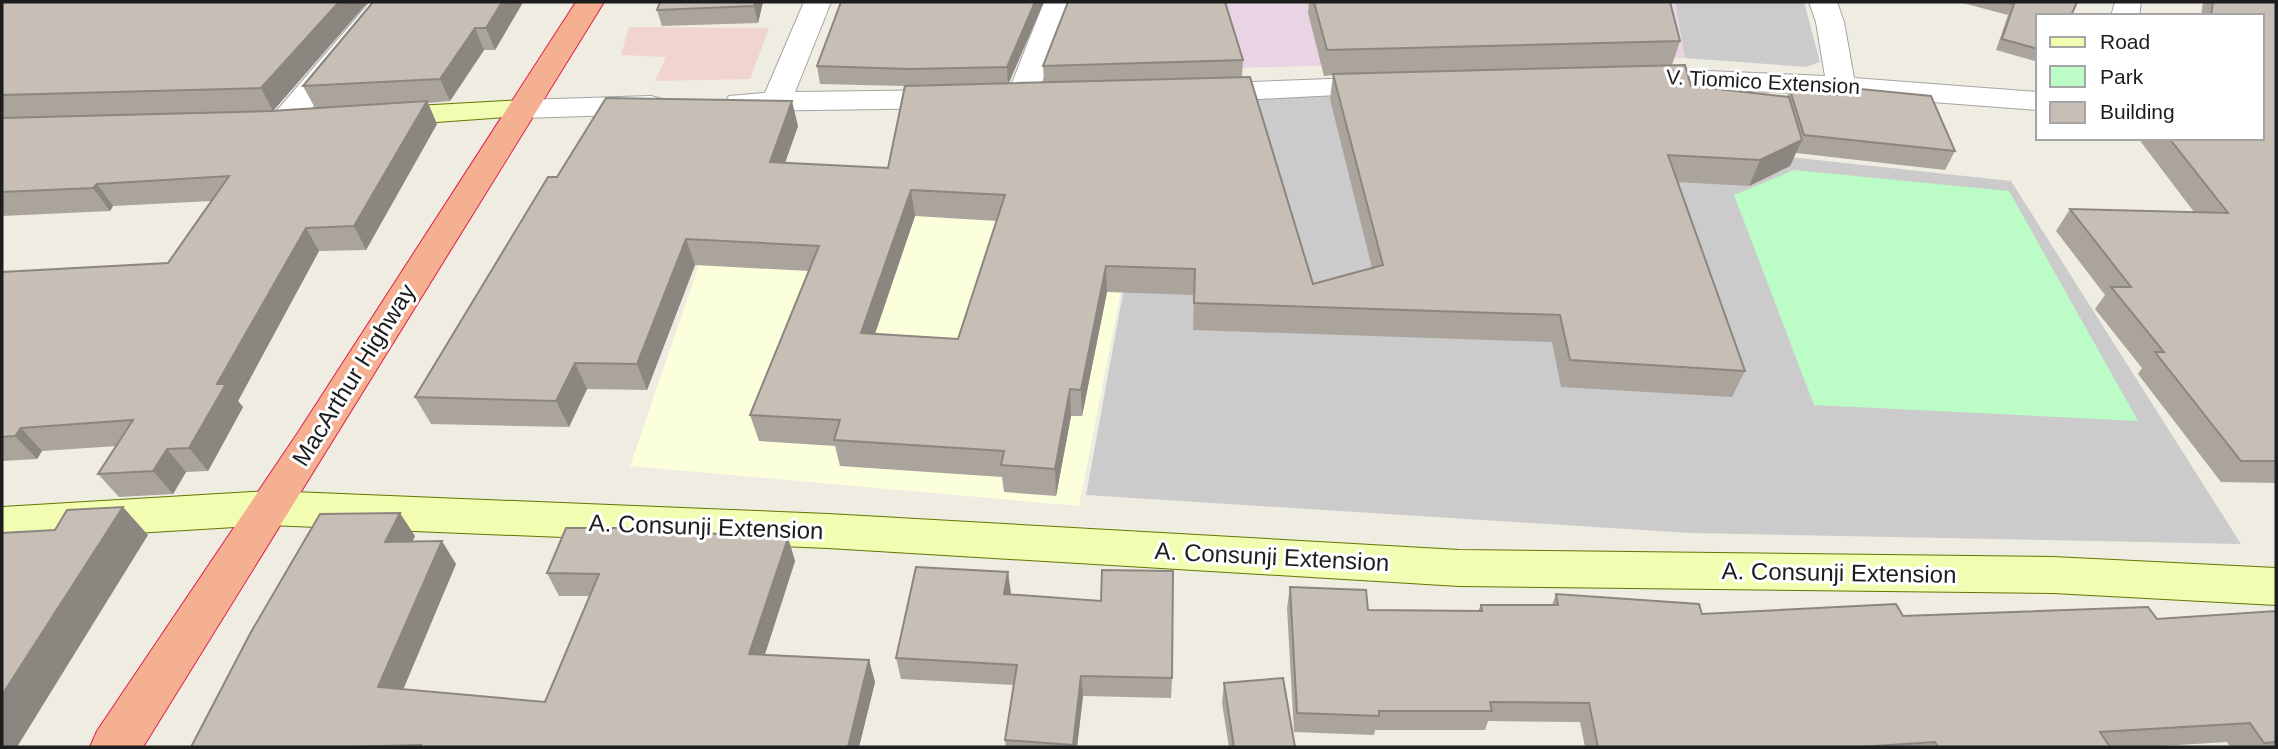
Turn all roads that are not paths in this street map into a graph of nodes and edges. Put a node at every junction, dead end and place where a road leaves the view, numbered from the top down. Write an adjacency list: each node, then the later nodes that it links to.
1 (384, 2): 13 (street)
2 (590, 2): 12 (highway, MacArthur Highway)
3 (817, 2): 10 (street)
4 (1058, 2): 10 (street)
5 (1824, 2): 8 (street)
6 (1613, 78): 8 (street, V. Tiomico Extension)
7 (1412, 85): 9 (street)
8 (1841, 86): 11 (street, V. Tiomico Extension)
9 (1168, 94)
10 (776, 101): 12 (street)
11 (2036, 101)
12 (522, 109): 13 (main road); 14 (highway, MacArthur Highway)
13 (270, 122)
14 (269, 508): 15 (main road, A. Consunji Extension); 16 (main road, A. Consunji Extension); 17 (highway, MacArthur Highway)
15 (2, 524)
16 (2276, 587)
17 (115, 747)

